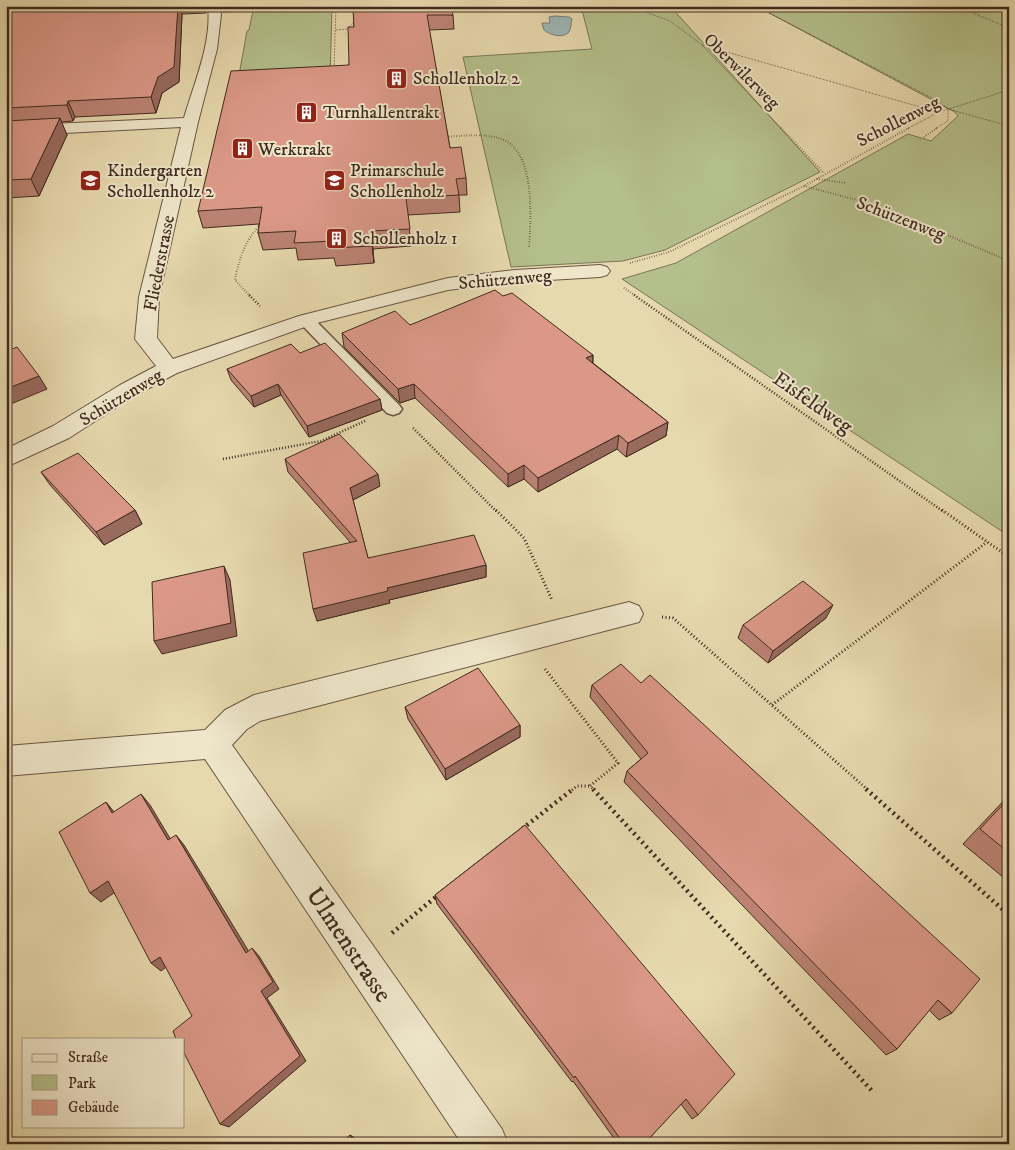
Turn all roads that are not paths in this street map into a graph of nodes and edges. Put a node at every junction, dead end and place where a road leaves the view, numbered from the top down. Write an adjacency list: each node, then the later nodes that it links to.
1 (214, 6): 2 (street, Fliederstrasse)
2 (190, 122): 3 (street); 6 (street, Fliederstrasse)
3 (6, 131)
4 (600, 271): 5 (street, Schützenweg)
5 (306, 320): 6 (street, Schützenweg); 7 (lane)
6 (169, 368): 8 (street, Schützenweg)
7 (393, 409)
8 (6, 459)
9 (630, 614): 10 (street)
10 (214, 744): 11 (street); 12 (street, Ulmenstrasse)
11 (6, 761)
12 (487, 1144)

